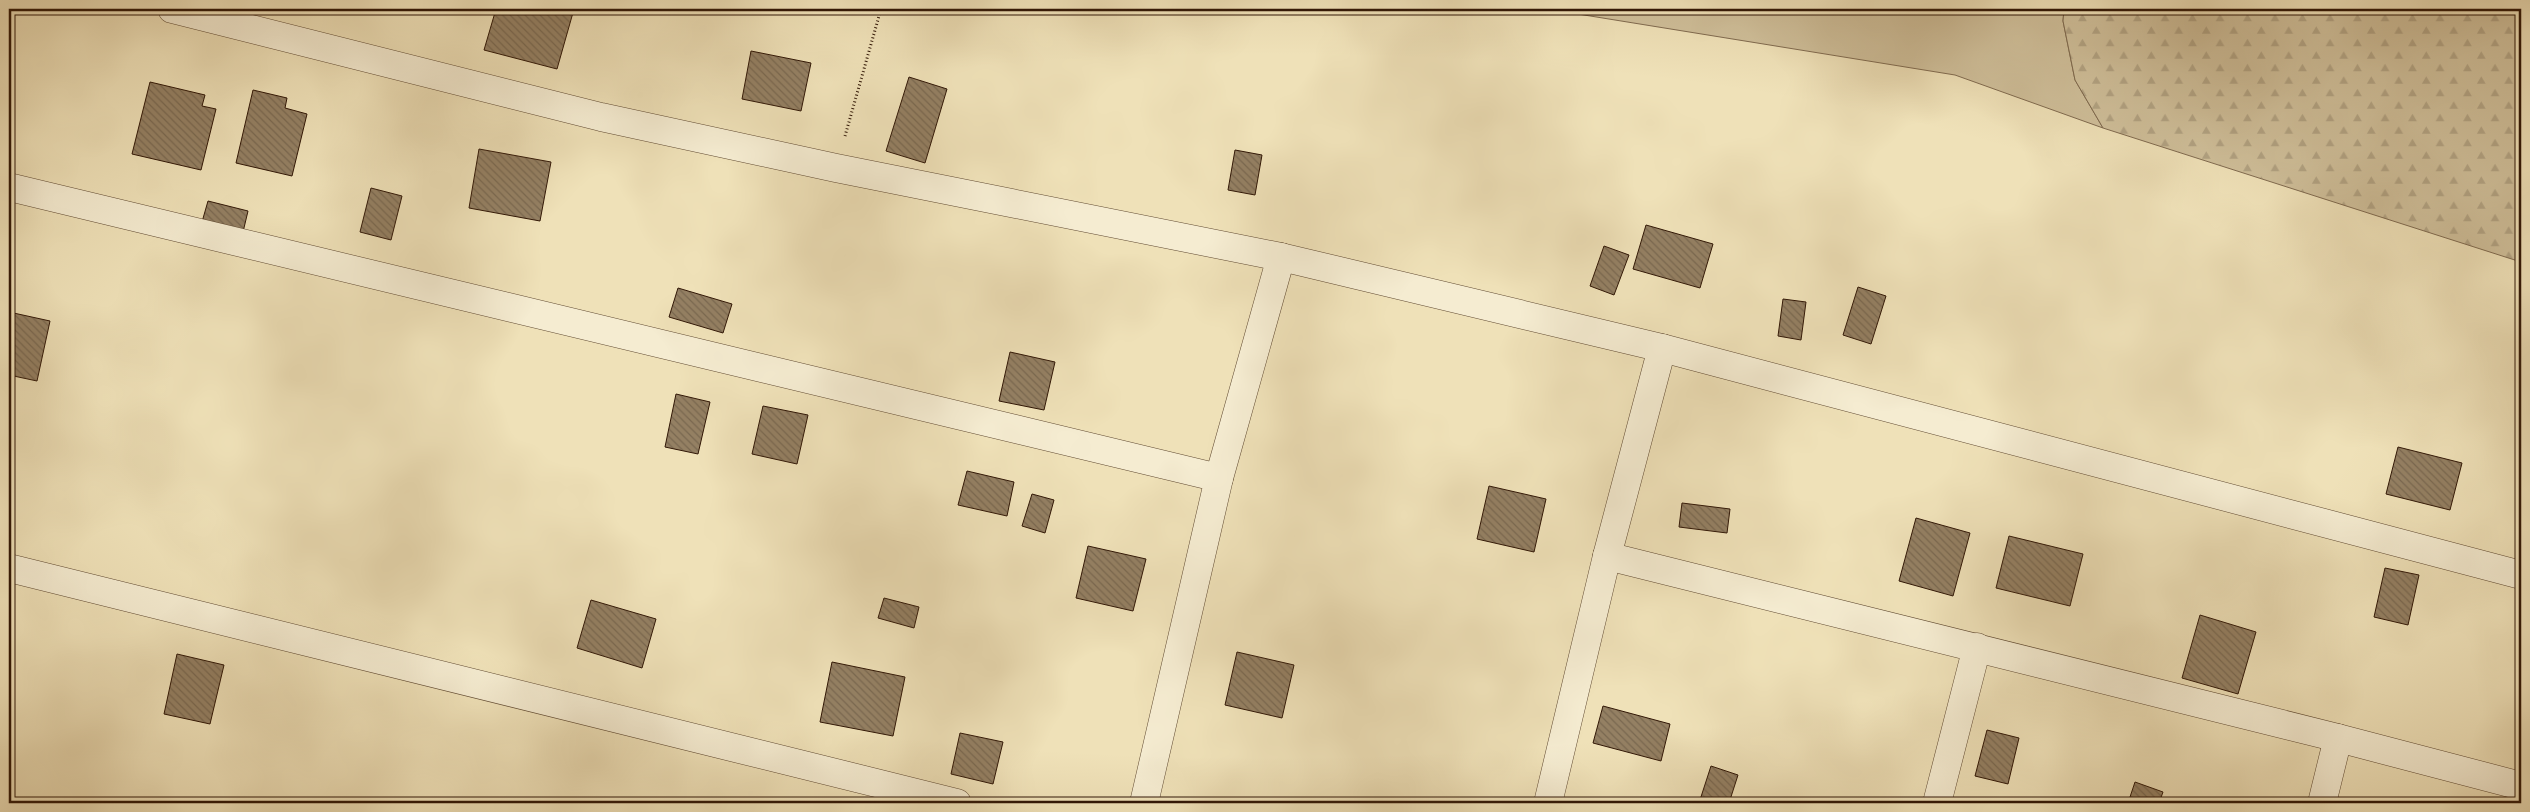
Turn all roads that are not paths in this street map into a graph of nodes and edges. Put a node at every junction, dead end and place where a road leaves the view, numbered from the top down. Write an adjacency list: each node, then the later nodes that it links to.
1 (172, 9): 3 (street)
2 (9, 187): 5 (street)
3 (1281, 257): 4 (street); 5 (street)
4 (1662, 348): 6 (street); 8 (street)
5 (1219, 478): 13 (street)
6 (1607, 556): 9 (street); 14 (street)
7 (9, 568): 12 (street)
8 (2521, 575)
9 (1977, 647): 10 (street); 15 (street)
10 (2338, 738): 11 (street); 16 (street)
11 (2521, 786)
12 (957, 803)
13 (1144, 803)
14 (1548, 803)
15 (1938, 803)
16 (2322, 803)

